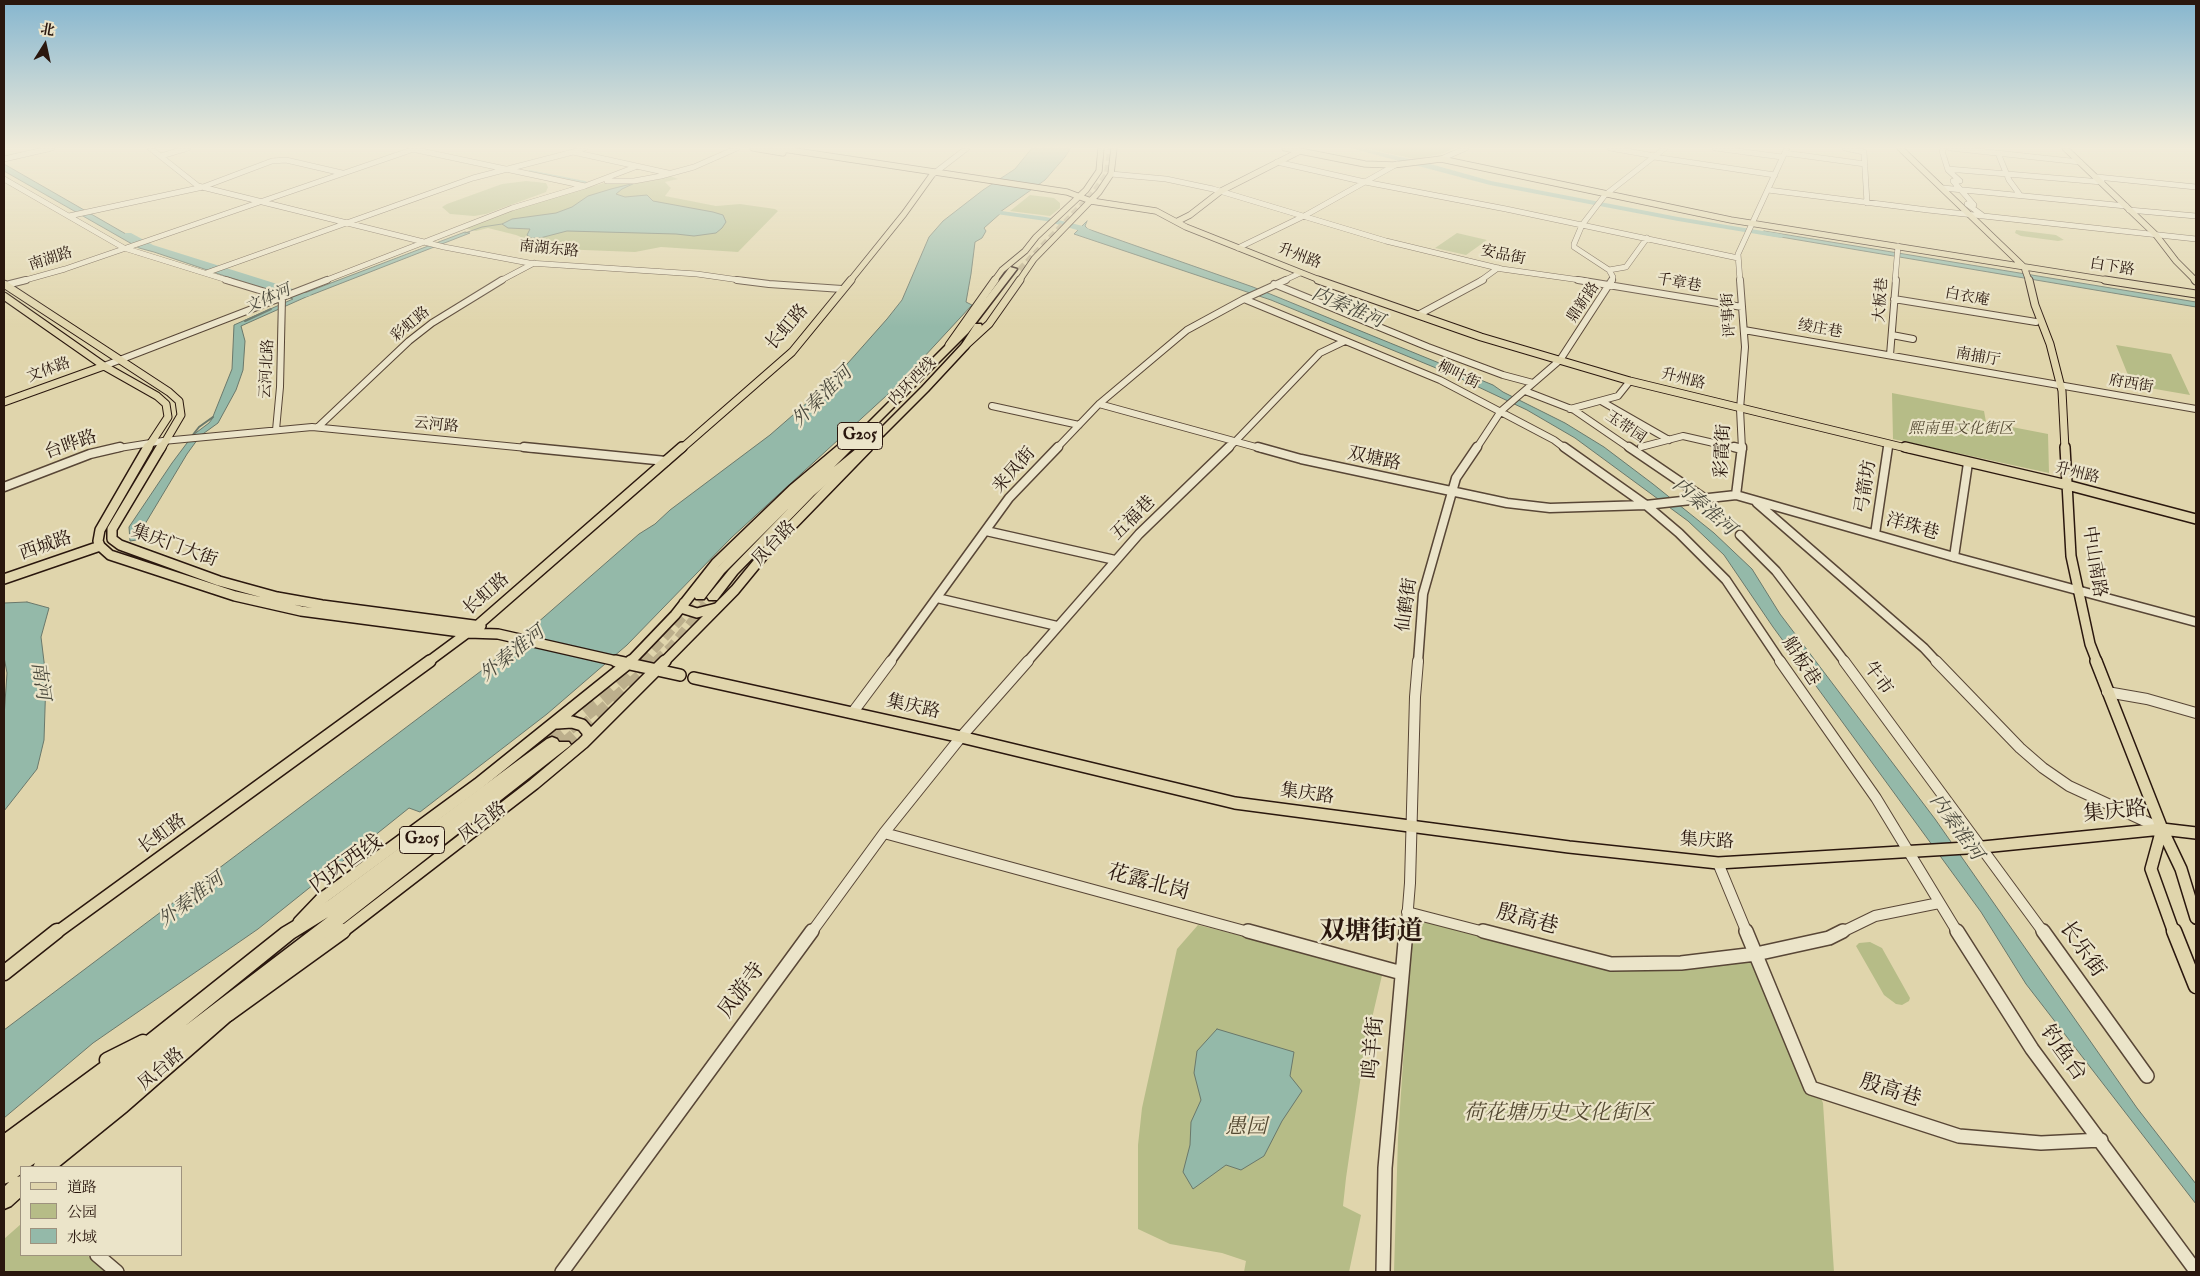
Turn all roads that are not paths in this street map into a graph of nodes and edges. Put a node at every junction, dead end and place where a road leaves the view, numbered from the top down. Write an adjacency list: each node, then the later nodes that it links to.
1 (54, 208): 27 (street)
2 (107, 208): 27 (street)
3 (241, 208): 35 (street)
4 (281, 208): 31 (street, 南湖东路)
5 (388, 208): 31 (street)
6 (514, 208): 38 (street)
7 (909, 208): 57 (main road, 长虹路)
8 (1067, 208): 47 (main road)
9 (1084, 208): 45 (main road)
10 (1134, 208): 23 (main road)
11 (1200, 208): 24 (main road)
12 (1280, 208): 26 (street, 安品街)
13 (1319, 208): 26 (street)
14 (1494, 208): 32 (street)
15 (1593, 208): 32 (street, 鼎新路)
16 (1653, 208): 33 (main road, 白下路)
17 (1760, 208): 33 (street, 评事街)
18 (1907, 208): 25 (street)
19 (1963, 208): 25 (main road)
20 (1972, 208): 28 (street)
21 (2124, 208): 22 (street)
22 (2128, 208): 29 (street); 34 (main road)
23 (1156, 211): 24 (main road); 30 (main road, 升州路)
24 (1196, 211): 30 (main road)
25 (1970, 214): 28 (street); 46 (main road)
26 (1306, 215): 40 (street); 48 (street, 安品街)
27 (69, 216): 39 (street)
28 (1983, 216): 34 (street)
29 (2196, 216)
30 (1178, 221): 40 (main road, 升州路)
31 (346, 223): 38 (street, 南湖东路); 44 (street)
32 (1582, 225): 36 (street); 49 (street, 鼎新路)
33 (1750, 228): 41 (main road, 白下路); 42 (street, 评事街)
34 (2156, 235): 37 (street); 53 (main road)
35 (156, 236): 39 (street, 南湖路)
36 (1647, 238): 42 (street); 49 (street)
37 (2196, 239)
38 (424, 242): 43 (street, 南湖东路); 60 (street)
39 (124, 248): 51 (street); 55 (street, 南湖路)
40 (1238, 248): 52 (main road, 升州路)
41 (1898, 248): 46 (main road, 白下路); 62 (street, 大板巷)
42 (1738, 258): 63 (street, 评事街)
43 (535, 263): 57 (street, 南湖东路); 88 (street, 彩虹路)
44 (227, 266): 50 (street)
45 (1030, 266): 47 (main road); 70 (main road)
46 (2024, 267): 58 (main road, 白下路); 77 (main road, 中山南路)
47 (1013, 268): 70 (highway, 内环西线 / G205); 91 (highway, 内环西线 / G205)
48 (1498, 268): 54 (street, 安品街); 64 (street)
49 (1609, 270): 54 (street, 鼎新路)
50 (212, 271): 51 (street)
51 (206, 273): 60 (street)
52 (1300, 273): 56 (street); 64 (main road, 升州路)
53 (2196, 281)
54 (1611, 284): 63 (street, 千章巷); 73 (street, 鼎新路)
55 (4, 285): 72 (main road, 集庆门大街)
56 (1272, 286): 61 (street, 来凤街); 76 (street)
57 (842, 289): 100 (main road, 长虹路)
58 (2196, 294)
59 (4, 296): 74 (main road, 集庆门大街)
60 (283, 297): 72 (street); 89 (street, 云河北路)
61 (1245, 298): 69 (street, 柳叶街); 81 (street, 来凤街)
62 (1894, 299): 65 (street, 白衣庵); 67 (street, 大板巷)
63 (1742, 307): 66 (street, 评事街)
64 (1418, 315): 73 (main road, 升州路)
65 (2036, 322)
66 (1744, 330): 71 (street, 绫庄巷); 85 (street, 评事街)
67 (1892, 335): 68 (street); 71 (street, 大板巷)
68 (1913, 338)
69 (1345, 341): 83 (street, 柳叶街); 96 (street, 五福巷)
70 (965, 346): 90 (highway, 内环西线 / G205)
71 (1890, 355): 77 (street, 南捕厅)
72 (120, 360): 74 (street); 94 (main road, 集庆门大街)
73 (1560, 360): 75 (main road, 升州路); 76 (street)
74 (104, 366): 80 (main road, 文体路); 95 (main road, 集庆门大街)
75 (1630, 381): 79 (street); 85 (main road, 升州路)
76 (1533, 383): 78 (street)
77 (2060, 385): 86 (street, 府西街); 102 (main road, 中山南路)
78 (1523, 392): 83 (street, 仙鹤街); 84 (street, 玉带园)
79 (1601, 401): 84 (street); 93 (street)
80 (4, 402)
81 (1099, 404): 87 (street, 来凤街); 96 (street, 双塘路)
82 (992, 406): 87 (street)
83 (1503, 409): 104 (street, 仙鹤街); 108 (street, 柳叶街)
84 (1570, 409): 106 (street, 玉带园)
85 (1740, 409): 97 (main road, 升州路); 99 (street, 彩霞街)
86 (2196, 409)
87 (1079, 425): 110 (street, 来凤街)
88 (318, 427): 89 (street, 云河路); 100 (street, 云河路)
89 (276, 430): 92 (street, 云河路)
90 (881, 433): 121 (main road, 凤台路); 121 (highway, 内环西线 / G205)
91 (859, 436): 119 (highway, 内环西线 / G205); 122 (main road, 凤台路)
92 (204, 437): 94 (street, 台晔路)
93 (1669, 440): 98 (street); 99 (street)
94 (163, 441): 95 (street, 台晔路); 124 (main road, 集庆门大街)
95 (151, 442): 103 (street, 台晔路); 113 (main road, 集庆门大街)
96 (1235, 442): 104 (street, 双塘路); 115 (street, 五福巷)
97 (1890, 444): 101 (main road, 升州路); 111 (street, 弓箭坊)
98 (1641, 447)
99 (1742, 449): 105 (street, 彩霞街)
100 (666, 461): 124 (main road, 长虹路)
101 (1968, 462): 102 (main road, 升州路); 114 (street)
102 (2067, 486): 109 (main road, 升州路); 118 (main road, 中山南路)
103 (4, 487)
104 (1452, 492): 108 (street, 双塘路); 138 (street, 仙鹤街)
105 (1736, 495): 106 (street); 107 (street, 洋珠巷)
106 (1704, 498): 108 (street)
107 (1755, 501): 111 (street, 洋珠巷); 139 (street)
108 (1647, 505): 143 (street, 船板巷)
109 (2196, 519)
110 (986, 531): 115 (street); 120 (street, 来凤街)
111 (1875, 534): 114 (street, 洋珠巷)
112 (1740, 535): 142 (street, 牛市)
113 (99, 544): 116 (main road, 西城路); 117 (main road, 西城路); 126 (main road, 集庆门大街)
114 (1954, 557): 118 (street, 洋珠巷)
115 (1115, 560): 125 (street, 五福巷)
116 (4, 574)
117 (4, 579)
118 (2079, 591): 123 (street, 洋珠巷); 132 (main road, 中山南路)
119 (700, 596)
120 (937, 598): 125 (street); 133 (street, 来凤街)
121 (716, 602): 122 (main road); 129 (main road, 凤台路)
122 (684, 603): 128 (main road, 凤台路)
123 (2196, 622)
124 (478, 625): 126 (main road, 长虹路); 127 (main road, 集庆门大街)
125 (1057, 626): 136 (street, 五福巷)
126 (468, 633): 127 (main road, 集庆门大街); 151 (main road, 长虹路)
127 (501, 635): 128 (main road, 集庆门大街)
128 (628, 664): 129 (main road, 集庆门大街); 135 (main road, 凤台路)
129 (657, 670): 130 (main road); 137 (main road, 凤台路)
130 (680, 675)
131 (694, 678): 133 (main road, 集庆路)
132 (2107, 692): 134 (street); 139 (main road, 中山南路)
133 (853, 712): 136 (main road, 集庆路)
134 (2196, 713)
135 (557, 723): 137 (main road); 148 (main road, 凤台路)
136 (960, 737): 138 (main road, 集庆路); 140 (street, 凤游寺)
137 (588, 738): 154 (main road, 凤台路)
138 (1412, 827): 144 (main road, 集庆路); 146 (street, 鸣羊街)
139 (2162, 829): 141 (main road, 集庆路); 142 (main road, 集庆路); 147 (main road, 中山南路); 153 (main road)
140 (884, 832): 152 (street, 花露北岗); 164 (street, 凤游寺)
141 (2196, 833)
142 (1983, 847): 143 (main road, 集庆路); 155 (street, 长乐街)
143 (1910, 852): 144 (main road, 集庆路); 145 (street, 钓鱼台)
144 (1718, 863): 150 (street, 殷高巷)
145 (1939, 903): 150 (street, 殷高巷); 157 (street, 钓鱼台)
146 (1407, 912): 150 (street, 殷高巷); 152 (street, 鸣羊街)
147 (2196, 918)
148 (288, 933): 149 (highway, 内环西线 / G205); 156 (highway, 内环西线)
149 (309, 941): 154 (highway); 160 (highway)
150 (1756, 954): 157 (street, 殷高巷)
151 (4, 973)
152 (1402, 973): 165 (street, 鸣羊街)
153 (2196, 986)
154 (221, 1019): 159 (highway, 凤台路)
155 (2147, 1076)
156 (12, 1140): 158 (highway)
157 (2101, 1140): 162 (street, 钓鱼台)
158 (4, 1160)
159 (44, 1166)
160 (4, 1175)
161 (98, 1256): 163 (street)
162 (2196, 1271)
163 (117, 1272)
164 (562, 1272)
165 (1383, 1272)

